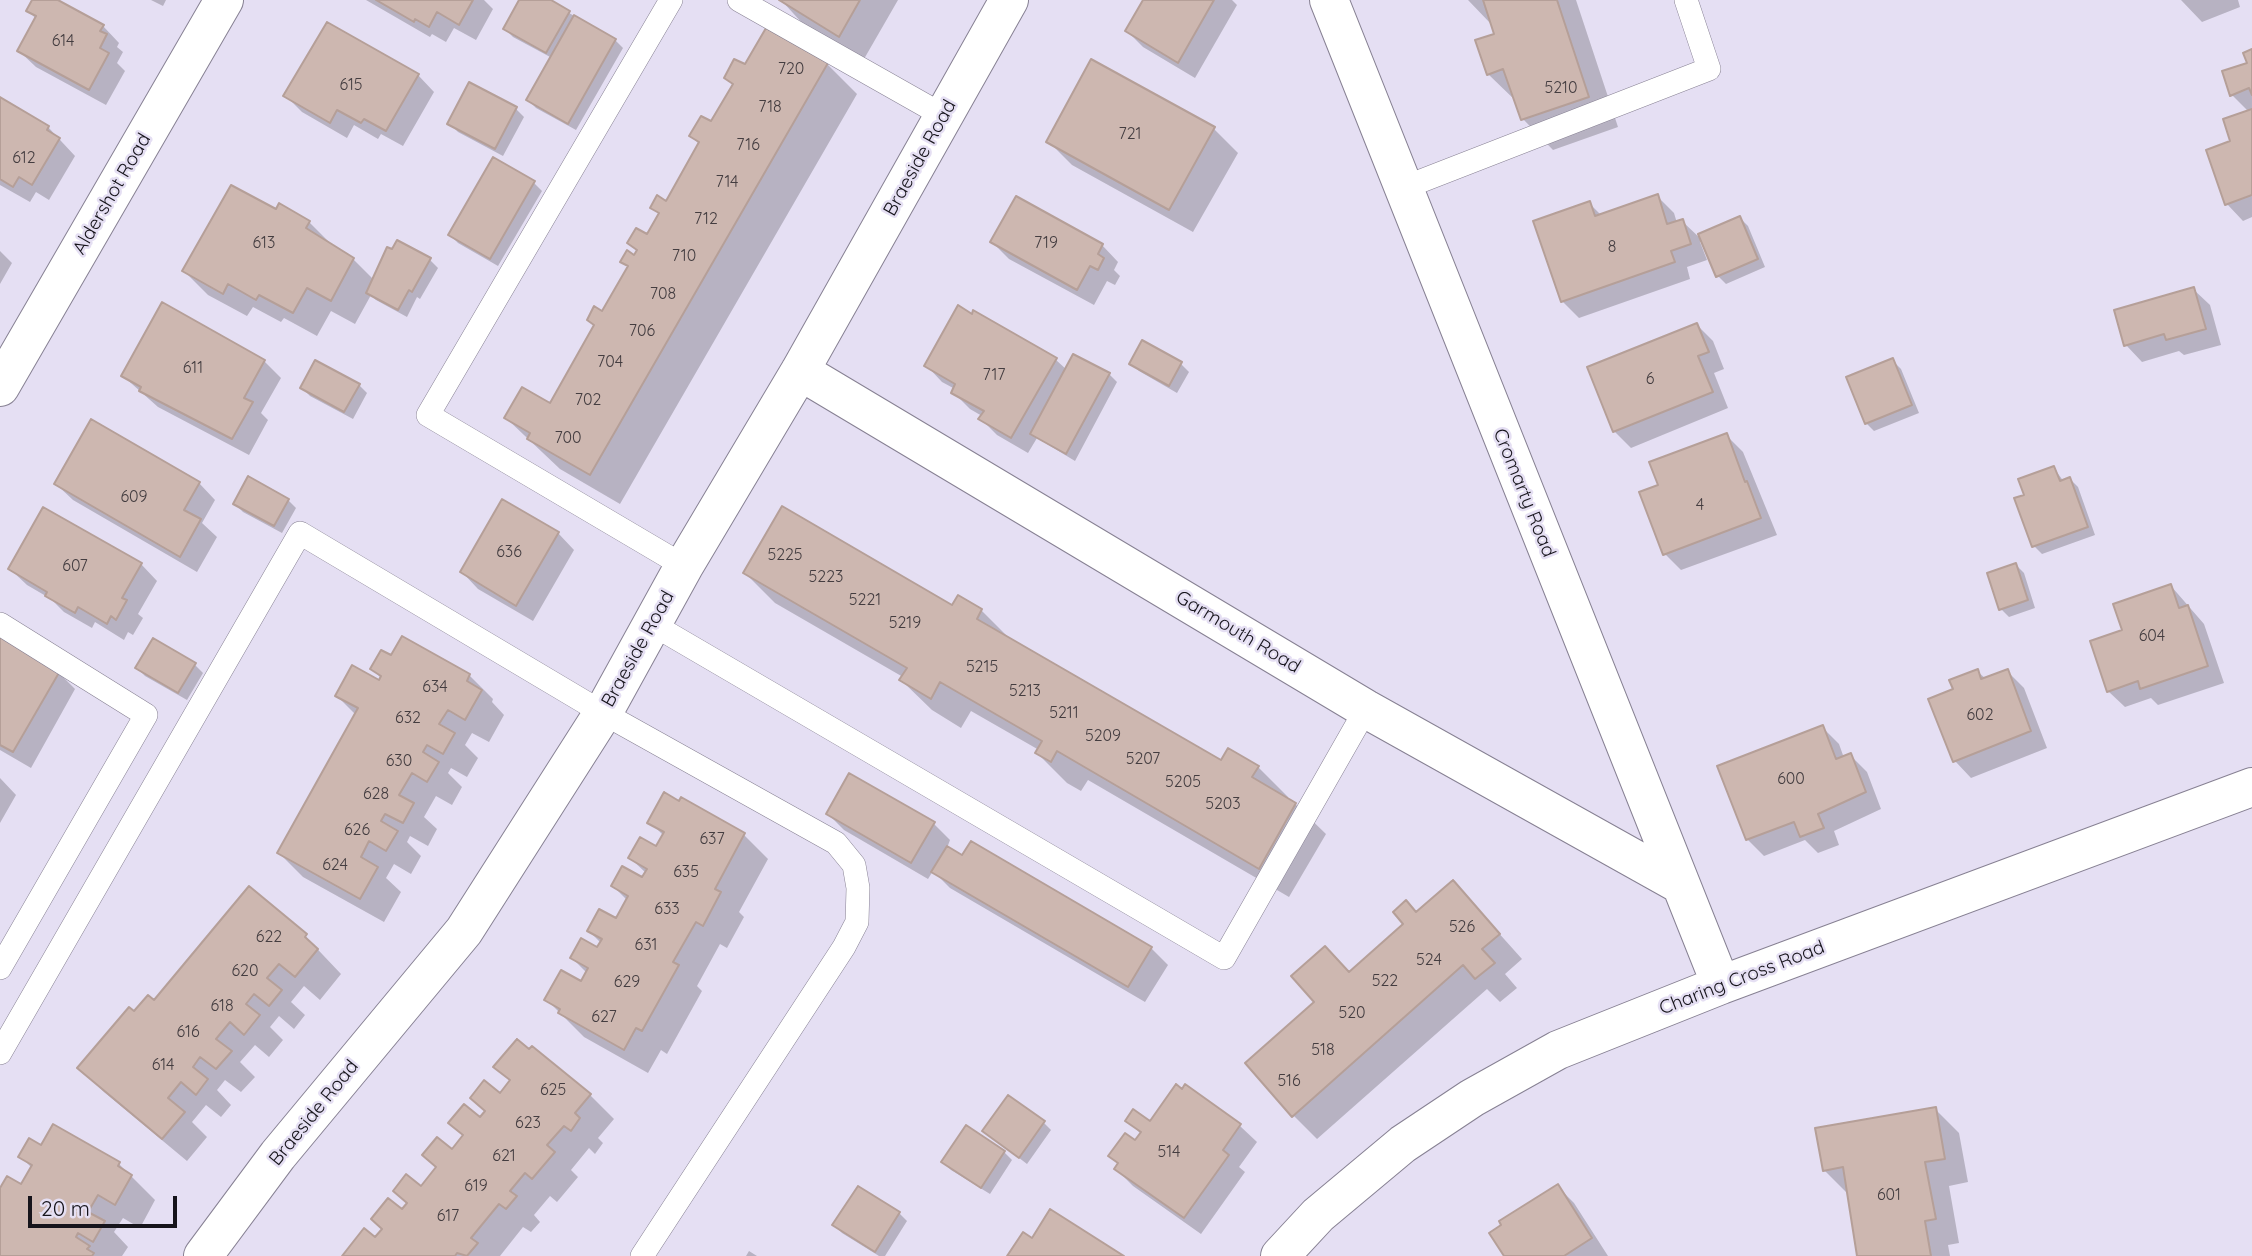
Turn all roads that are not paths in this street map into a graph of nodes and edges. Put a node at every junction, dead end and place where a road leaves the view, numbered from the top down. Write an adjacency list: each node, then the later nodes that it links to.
1 (224, 0): 10 (street, Aldershot Road)
2 (671, 0): 11 (lane)
3 (739, 0): 7 (lane)
4 (1009, 0): 7 (street, Braeside Road)
5 (1329, 0): 8 (street, Cromarty Road)
6 (1686, 0): 8 (lane)
7 (944, 116): 9 (street, Braeside Road)
8 (1403, 188): 17 (street, Cromarty Road)
9 (800, 371): 11 (street, Braeside Road); 14 (street, Garmouth Road)
10 (0, 387)
11 (684, 566): 13 (street, Braeside Road)
12 (0, 624): 18 (lane)
13 (652, 624): 14 (lane); 15 (street, Braeside Road)
14 (1366, 709): 17 (street, Garmouth Road)
15 (603, 713): 20 (lane); 21 (street, Braeside Road); 22 (lane)
16 (2252, 787): 19 (street, Charing Cross Road)
17 (1681, 885): 19 (street, Cromarty Road)
18 (0, 968)
19 (1721, 985): 23 (street, Charing Cross Road)
20 (0, 1053)
21 (203, 1256)
22 (642, 1256)
23 (1280, 1256)

